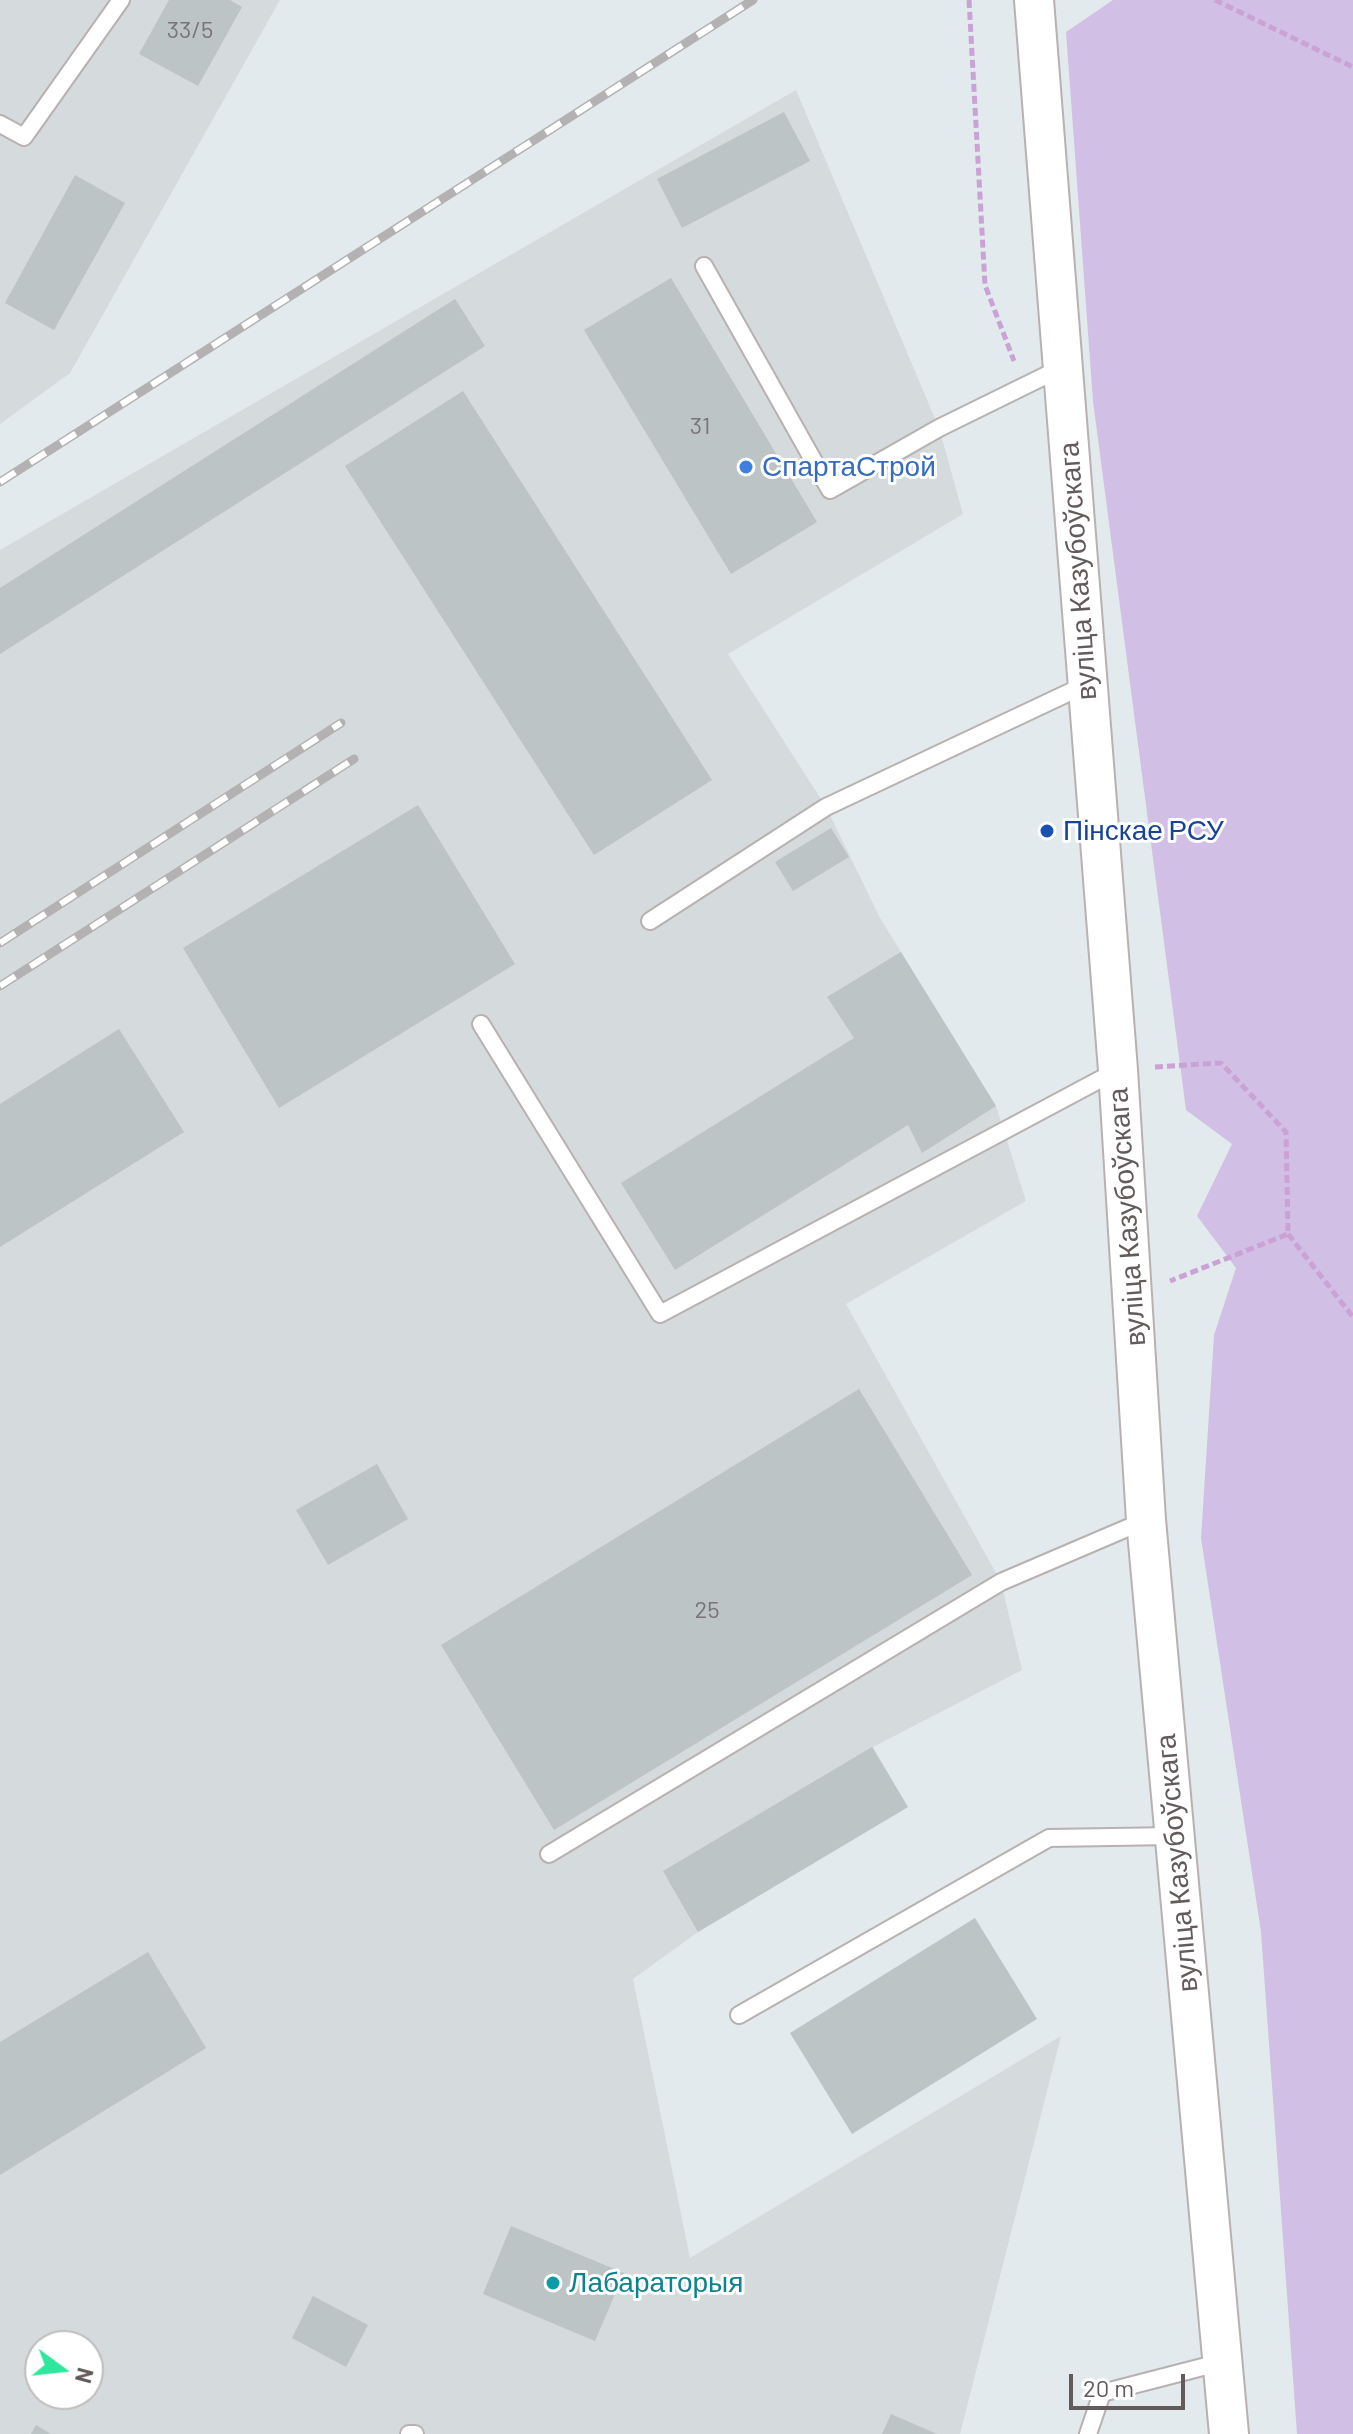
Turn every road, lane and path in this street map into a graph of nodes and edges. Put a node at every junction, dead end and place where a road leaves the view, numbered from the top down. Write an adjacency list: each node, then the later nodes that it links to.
1 (121, 0): 5 (lane)
2 (1034, 0): 7 (street, вуліца Казубоўскага)
3 (1215, 0): 4 (path)
4 (1353, 67)
5 (0, 124)
6 (704, 266): 7 (lane)
7 (1062, 367): 8 (street, вуліца Казубоўскага)
8 (1087, 684): 9 (lane); 11 (street, вуліца Казубоўскага)
9 (650, 921)
10 (481, 1024): 11 (lane)
11 (1118, 1070): 12 (path); 13 (street, вуліца Казубоўскага)
12 (1288, 1234): 13 (path); 14 (path)
13 (1132, 1296): 15 (street, вуліца Казубоўскага)
14 (1353, 1317)
15 (1146, 1520): 16 (street, вуліца Казубоўскага); 17 (lane)
16 (1174, 1836): 18 (lane); 19 (street, вуліца Казубоўскага)
17 (549, 1854)
18 (739, 2015)
19 (1222, 2362): 20 (lane); 21 (street, вуліца Казубоўскага)
20 (1088, 2434)
21 (1229, 2434)

